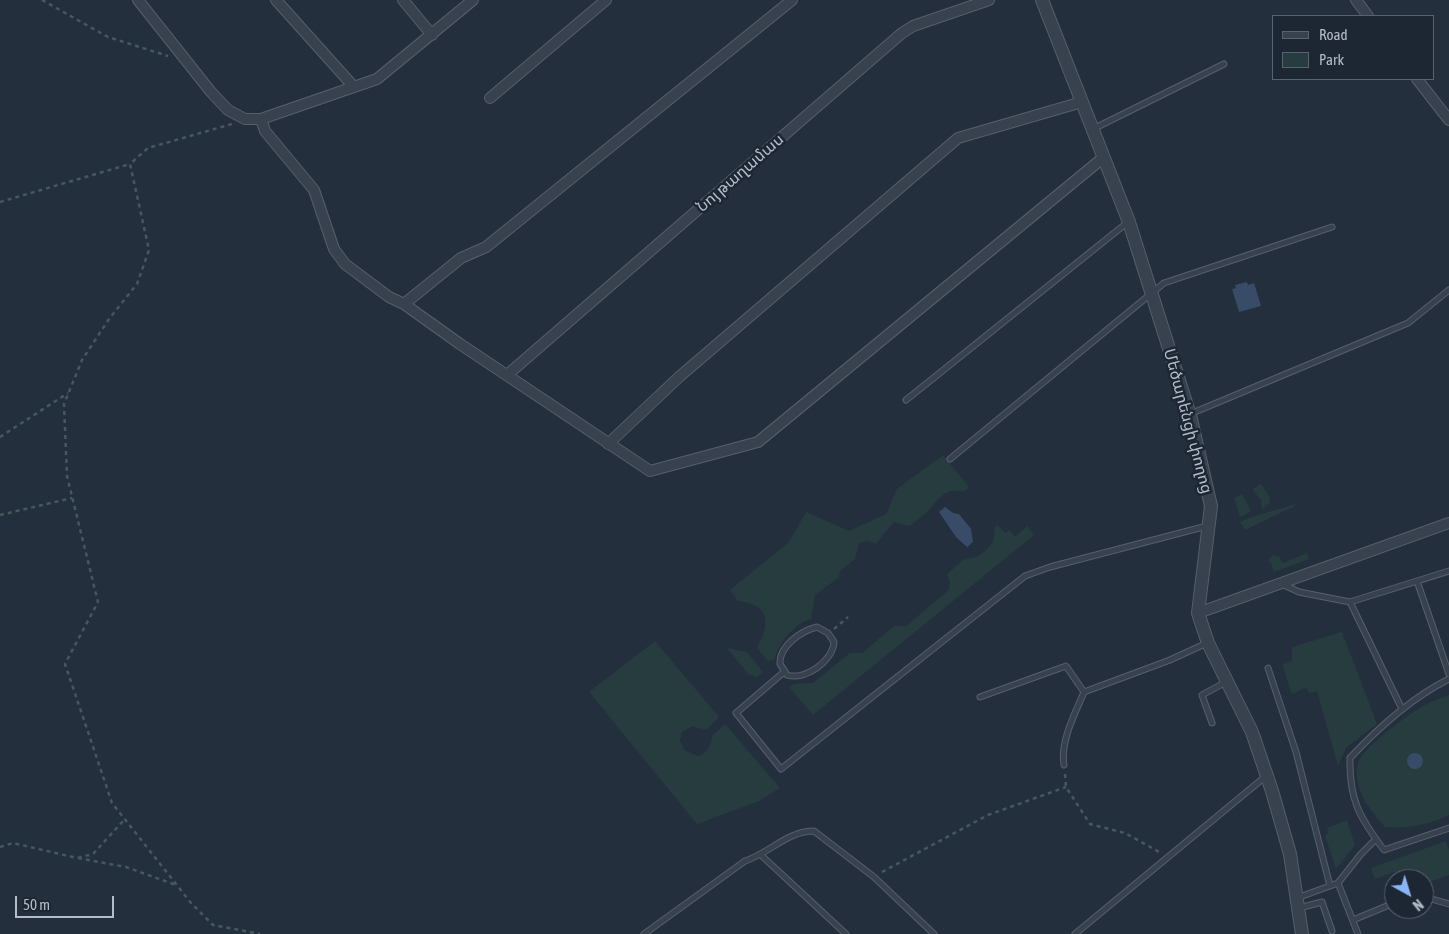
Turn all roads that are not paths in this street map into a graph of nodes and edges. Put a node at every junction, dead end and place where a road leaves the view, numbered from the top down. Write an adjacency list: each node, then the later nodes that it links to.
1 (138, 0): 17 (street)
2 (276, 0): 14 (street)
3 (403, 0): 11 (street)
4 (474, 0): 11 (street)
5 (606, 0): 15 (street)
6 (792, 0): 25 (street)
7 (988, 0): 26 (street, Նոյ թաղամաս)
8 (1042, 0): 16 (street, Մեծարենցի փողոց)
9 (1356, 0): 10 (street)
10 (1367, 15)
11 (432, 35): 14 (street)
12 (1224, 64): 19 (lane)
13 (1418, 80): 18 (street)
14 (354, 88): 17 (street)
15 (490, 98)
16 (1082, 102): 19 (street, Մեծարենցի փողոց); 29 (street)
17 (260, 119): 25 (street)
18 (1449, 120)
19 (1093, 129): 20 (street, Մեծարենցի փողոց)
20 (1104, 157): 21 (street, Մեծարենցի փողոց); 29 (street)
21 (1128, 222): 24 (street, Մեծարենցի փողոց); 27 (lane)
22 (1332, 227): 24 (lane)
23 (1449, 290): 28 (lane)
24 (1151, 292): 28 (street, Մեծարենցի փողոց); 30 (lane)
25 (404, 304): 26 (street)
26 (507, 375): 29 (street)
27 (906, 400)
28 (1190, 415): 32 (street, Մեծարենցի փողոց)
29 (608, 444)
30 (950, 459)
31 (1449, 523): 35 (street)
32 (1208, 526): 37 (street, Մեծարենցի փողոց); 40 (lane)
33 (1449, 571): 34 (lane)
34 (1417, 581): 36 (lane); 41 (lane)
35 (1280, 583): 36 (lane); 37 (street)
36 (1350, 602): 46 (lane)
37 (1198, 612): 38 (street, Մեծարենցի փողոց)
38 (1208, 643): 43 (street, Մեծարենցի փողոց); 44 (lane)
39 (1268, 668): 54 (lane)
40 (784, 672): 40 (lane)
41 (1449, 674)
42 (1449, 679): 46 (lane)
43 (1227, 682): 47 (lane); 49 (street, Մեծարենցի փողոց)
44 (1084, 692): 45 (lane); 48 (lane)
45 (980, 697)
46 (1402, 709): 51 (lane)
47 (1212, 723)
48 (1064, 765)
49 (1267, 776): 56 (street, Մեծարենցի փողոց); 64 (lane)
50 (1449, 828): 51 (lane)
51 (1376, 839): 53 (lane)
52 (762, 856): 61 (lane); 62 (lane); 63 (lane)
53 (1338, 883): 54 (lane); 59 (lane)
54 (1330, 886): 56 (lane)
55 (1434, 900): 57 (lane)
56 (1298, 903): 60 (lane); 65 (street, Մեծարենցի փողոց)
57 (1449, 904)
58 (1384, 907): 59 (lane)
59 (1353, 920): 66 (lane)
60 (1332, 932)
61 (644, 934)
62 (846, 934)
63 (934, 934)
64 (1076, 934)
65 (1302, 934)
66 (1358, 934)

